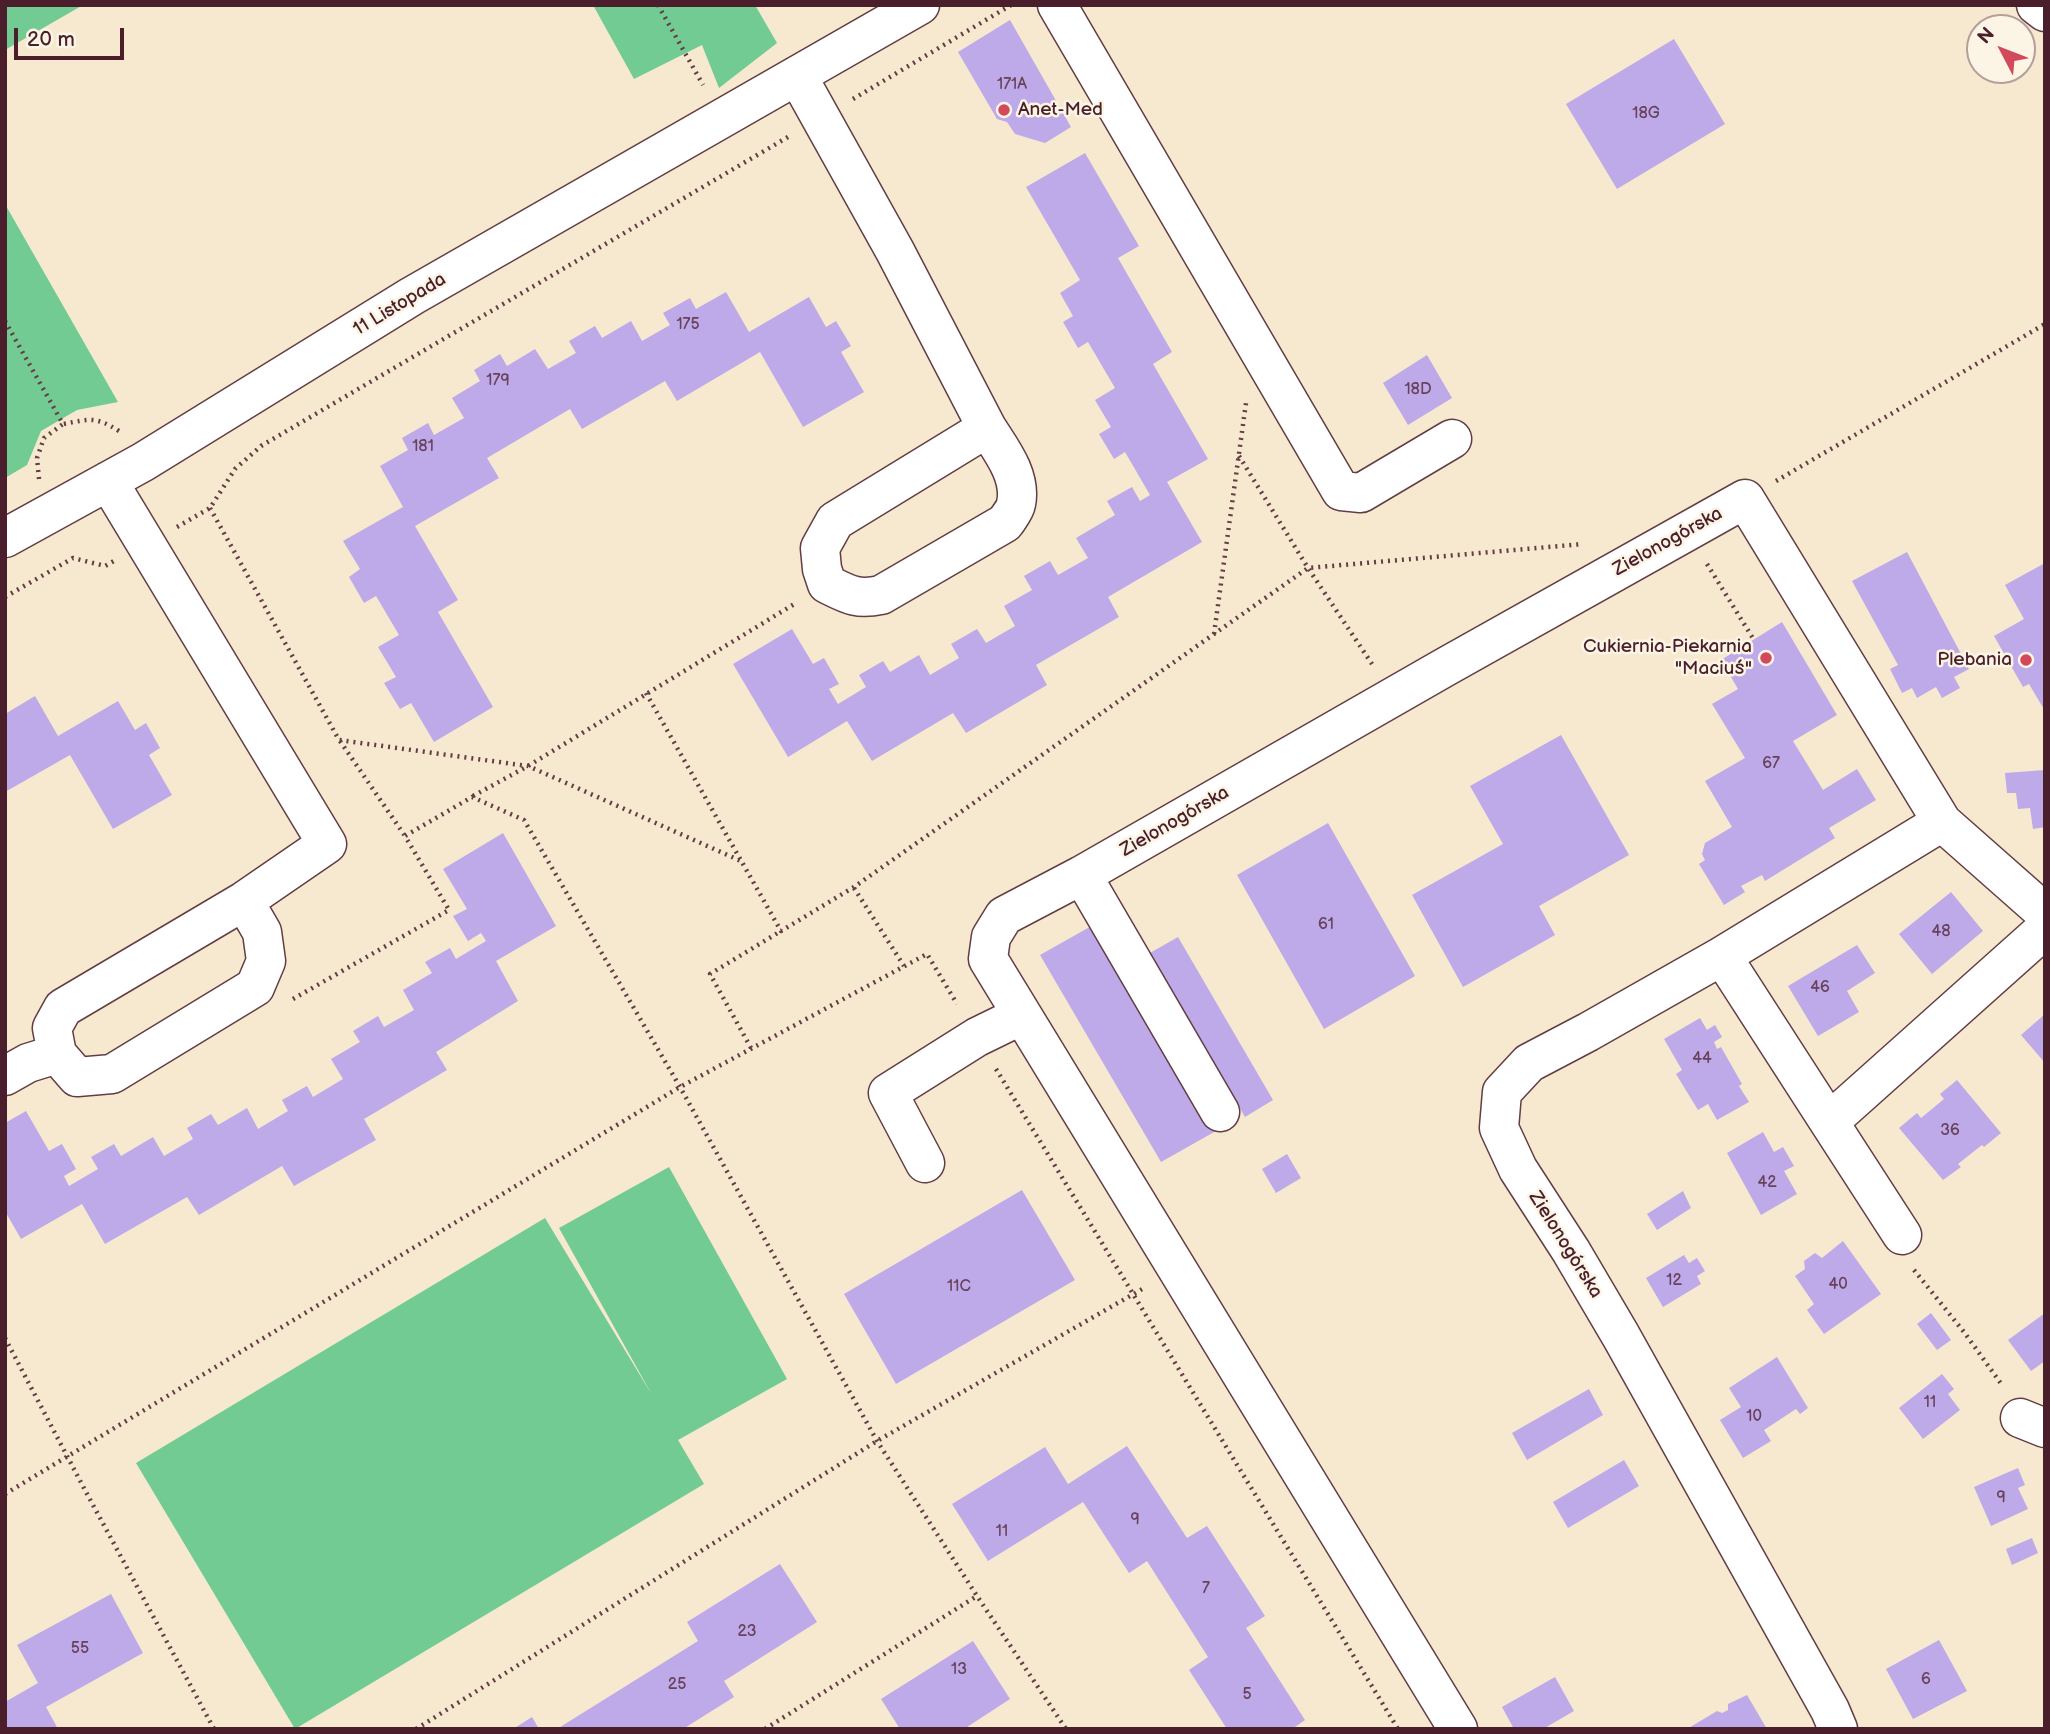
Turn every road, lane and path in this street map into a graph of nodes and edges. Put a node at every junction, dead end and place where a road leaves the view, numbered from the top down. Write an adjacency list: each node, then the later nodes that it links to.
1 (658, 5): 9 (path)
2 (920, 5): 7 (street, 11 Listopada)
3 (1057, 5): 12 (street)
4 (2036, 5): 6 (street)
5 (1010, 6): 8 (path)
6 (2045, 12)
7 (798, 76): 8 (street); 9 (street, 11 Listopada)
8 (821, 117): 14 (street); 20 (path)
9 (723, 119): 17 (street, 11 Listopada)
10 (5, 320): 13 (path)
11 (2045, 324): 19 (path)
12 (1255, 344): 15 (street); 16 (path)
13 (63, 424): 17 (path); 21 (path)
14 (987, 428): 27 (street); 27 (street)
15 (1452, 439)
16 (1239, 455): 26 (path); 29 (path)
17 (143, 462): 18 (street, 11 Listopada)
18 (108, 481): 21 (street, 11 Listopada); 25 (street)
19 (1745, 499): 22 (street, Zielonogórska); 36 (street, Zielonogórska)
20 (210, 508): 25 (path); 33 (path)
21 (54, 511): 23 (street, 11 Listopada)
22 (1686, 531): 30 (path); 32 (street, Zielonogórska)
23 (5, 538)
24 (1594, 543): 26 (path)
25 (147, 544): 28 (path); 41 (street)
26 (1308, 568): 29 (path); 32 (path)
27 (827, 584): 31 (path)
28 (5, 597)
29 (1214, 634): 40 (path)
30 (1754, 640)
31 (646, 694): 34 (path); 38 (path)
32 (1394, 696): 39 (street, Zielonogórska)
33 (339, 740): 34 (path); 37 (path)
34 (528, 766): 35 (path); 38 (path)
35 (472, 797): 37 (path); 53 (path)
36 (1942, 821): 42 (street); 45 (street, Zielonogórska)
37 (405, 836): 47 (path)
38 (742, 861): 44 (path)
39 (1082, 874): 48 (street, Zielonogórska); 54 (street)
40 (854, 887): 44 (path); 46 (path)
41 (244, 901): 51 (street); 51 (street)
42 (2045, 913)
43 (2045, 929): 55 (street)
44 (781, 931): 50 (path)
45 (1721, 956): 55 (street); 72 (street, Zielonogórska)
46 (904, 966): 49 (path); 50 (path)
47 (283, 1006)
48 (1022, 1015): 49 (street); 58 (street, Zielonogórska)
49 (977, 1037): 56 (street); 59 (path)
50 (751, 1048): 53 (path)
51 (57, 1054): 52 (street)
52 (5, 1076)
53 (680, 1087): 62 (path); 63 (path)
54 (1220, 1112)
55 (1829, 1122): 57 (street)
56 (925, 1163)
57 (1902, 1235): 61 (path)
58 (1177, 1267): 59 (path); 71 (street, Zielonogórska)
59 (1133, 1295): 62 (path); 70 (path)
60 (5, 1338): 63 (path)
61 (2032, 1423)
62 (877, 1441): 65 (path); 67 (path)
63 (68, 1457): 64 (path); 66 (path)
64 (5, 1494)
65 (977, 1596): 68 (path); 69 (path)
66 (214, 1729)
67 (416, 1729)
68 (765, 1729)
69 (1066, 1729)
70 (1398, 1729)
71 (1458, 1729)
72 (1838, 1729)

